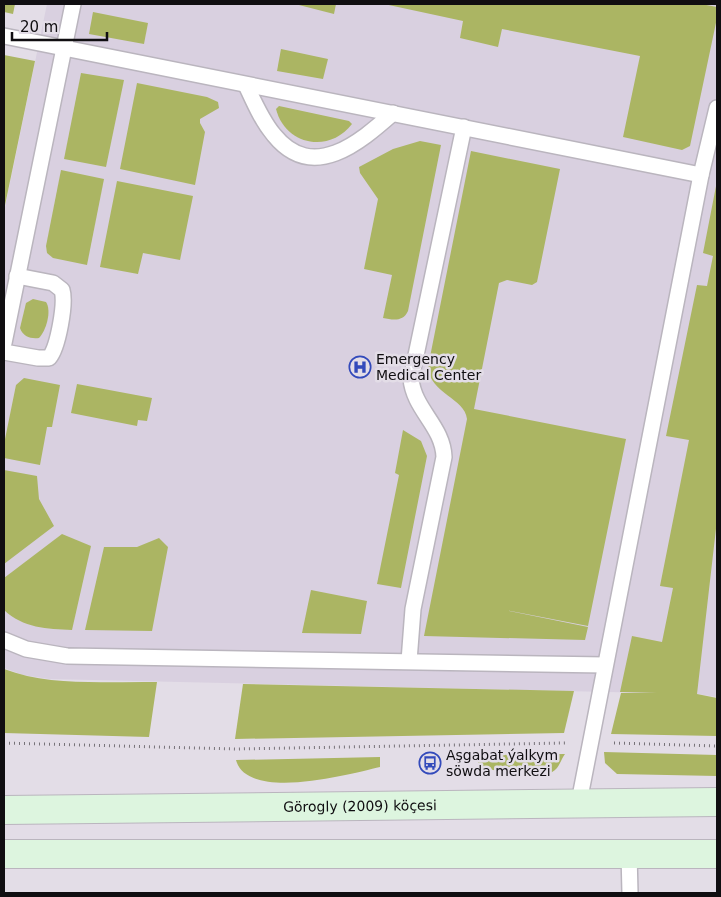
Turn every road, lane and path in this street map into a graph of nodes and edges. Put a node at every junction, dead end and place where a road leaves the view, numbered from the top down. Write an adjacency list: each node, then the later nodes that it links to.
1 (73, 4): 3 (lane)
2 (4, 36): 3 (lane)
3 (64, 48): 4 (lane); 9 (lane)
4 (246, 84): 6 (lane); 6 (lane)
5 (717, 108): 8 (lane)
6 (392, 113): 7 (lane)
7 (464, 127): 8 (lane); 13 (lane)
8 (701, 174): 14 (lane)
9 (17, 276): 10 (lane); 11 (lane)
10 (4, 343)
11 (4, 352)
12 (4, 640): 13 (lane)
13 (409, 661): 14 (lane)
14 (606, 665): 16 (lane)
15 (4, 742): 16 (path)
16 (590, 743): 17 (path); 19 (lane)
17 (717, 746)
18 (4, 797): 21 (main road)
19 (579, 802): 20 (main road, Görogly (2009) köçesi); 21 (main road, Görogly (2009) köçesi)
20 (717, 802)
21 (70, 808): 22 (main road, Görogly (2009) köçesi)
22 (4, 810)
23 (72, 852): 24 (main road); 25 (main road); 27 (main road)
24 (629, 853): 26 (main road); 28 (lane)
25 (4, 854)
26 (717, 854)
27 (4, 869)
28 (630, 893)

